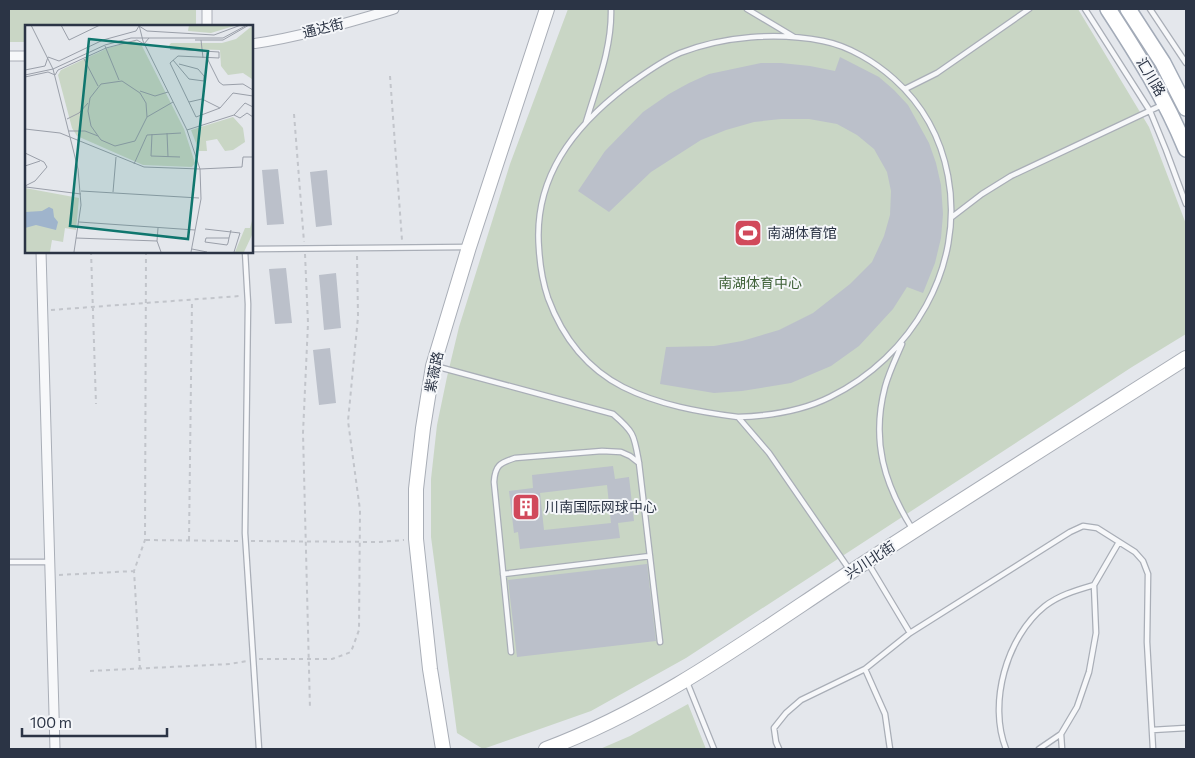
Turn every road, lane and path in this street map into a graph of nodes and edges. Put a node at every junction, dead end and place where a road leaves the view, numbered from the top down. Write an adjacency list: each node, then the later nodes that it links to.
1 (207, 9): 11 (street)
2 (394, 9): 13 (street, 通达街)
3 (547, 9): 28 (main road, 紫薇路)
4 (611, 9): 23 (lane)
5 (747, 9): 12 (lane)
6 (1029, 9): 18 (lane)
7 (1085, 9): 21 (lane)
8 (1108, 9): 19 (main road, 汇川路)
9 (1128, 9): 20 (main road, 汇川路)
10 (1150, 9): 16 (lane)
11 (207, 25)
12 (795, 38): 18 (lane); 23 (lane)
13 (252, 44)
14 (9, 56): 15 (street)
15 (25, 56)
16 (1186, 63)
17 (390, 76): 27 (path)
18 (905, 89): 26 (lane)
19 (1166, 103): 21 (lane); 24 (main road, 汇川路)
20 (1186, 108)
21 (1150, 111): 25 (lane); 26 (lane)
22 (294, 114): 31 (path)
23 (586, 123): 45 (lane)
24 (1186, 149)
25 (1186, 204)
26 (952, 217): 41 (lane)
27 (403, 247): 28 (lane); 29 (lane)
28 (469, 247): 43 (main road, 紫薇路)
29 (357, 248): 31 (lane); 67 (path)
30 (252, 249): 31 (lane)
31 (304, 249): 52 (path)
32 (41, 252): 40 (street)
33 (91, 252): 39 (path)
34 (146, 252): 38 (path)
35 (245, 252): 36 (lane)
36 (248, 296): 37 (path); 51 (lane)
37 (192, 300): 38 (path); 50 (path)
38 (146, 304): 39 (path); 49 (path)
39 (93, 307): 40 (path); 44 (path)
40 (42, 311): 56 (street)
41 (903, 341): 45 (lane); 47 (lane)
42 (1186, 358): 47 (main road, 兴川北街)
43 (433, 366): 46 (lane); 48 (main road, 紫薇路)
44 (96, 404)
45 (738, 417): 59 (lane)
46 (639, 463): 54 (lane); 60 (lane)
47 (913, 531): 57 (main road, 兴川北街)
48 (416, 539): 52 (path); 78 (main road, 紫薇路)
49 (145, 540): 50 (path); 58 (path)
50 (189, 540): 51 (path)
51 (246, 541): 52 (path); 66 (lane)
52 (306, 541): 67 (path)
53 (1119, 542): 62 (lane); 63 (lane); 74 (lane)
54 (650, 556): 60 (lane); 64 (lane)
55 (9, 562): 56 (lane)
56 (50, 562): 61 (street)
57 (867, 562): 59 (main road, 兴川北街); 63 (lane)
58 (134, 571): 61 (path); 68 (path)
59 (850, 572): 71 (main road, 兴川北街)
60 (503, 574): 65 (lane)
61 (50, 576): 76 (street)
62 (1094, 585): 75 (lane); 83 (lane)
63 (910, 633): 69 (lane)
64 (660, 642)
65 (511, 652)
66 (253, 659): 67 (path); 68 (path); 77 (lane)
67 (308, 659): 72 (path)
68 (140, 668): 70 (path)
69 (865, 669): 81 (lane); 82 (lane)
70 (90, 671)
71 (686, 681): 79 (main road, 兴川北街); 80 (lane)
72 (310, 709)
73 (1186, 728): 74 (lane)
74 (1152, 730): 86 (lane)
75 (1061, 734): 84 (lane); 85 (lane)
76 (55, 749)
77 (259, 749)
78 (443, 749)
79 (546, 749)
80 (714, 749)
81 (780, 749)
82 (890, 749)
83 (1006, 749)
84 (1039, 749)
85 (1062, 749)
86 (1153, 749)

